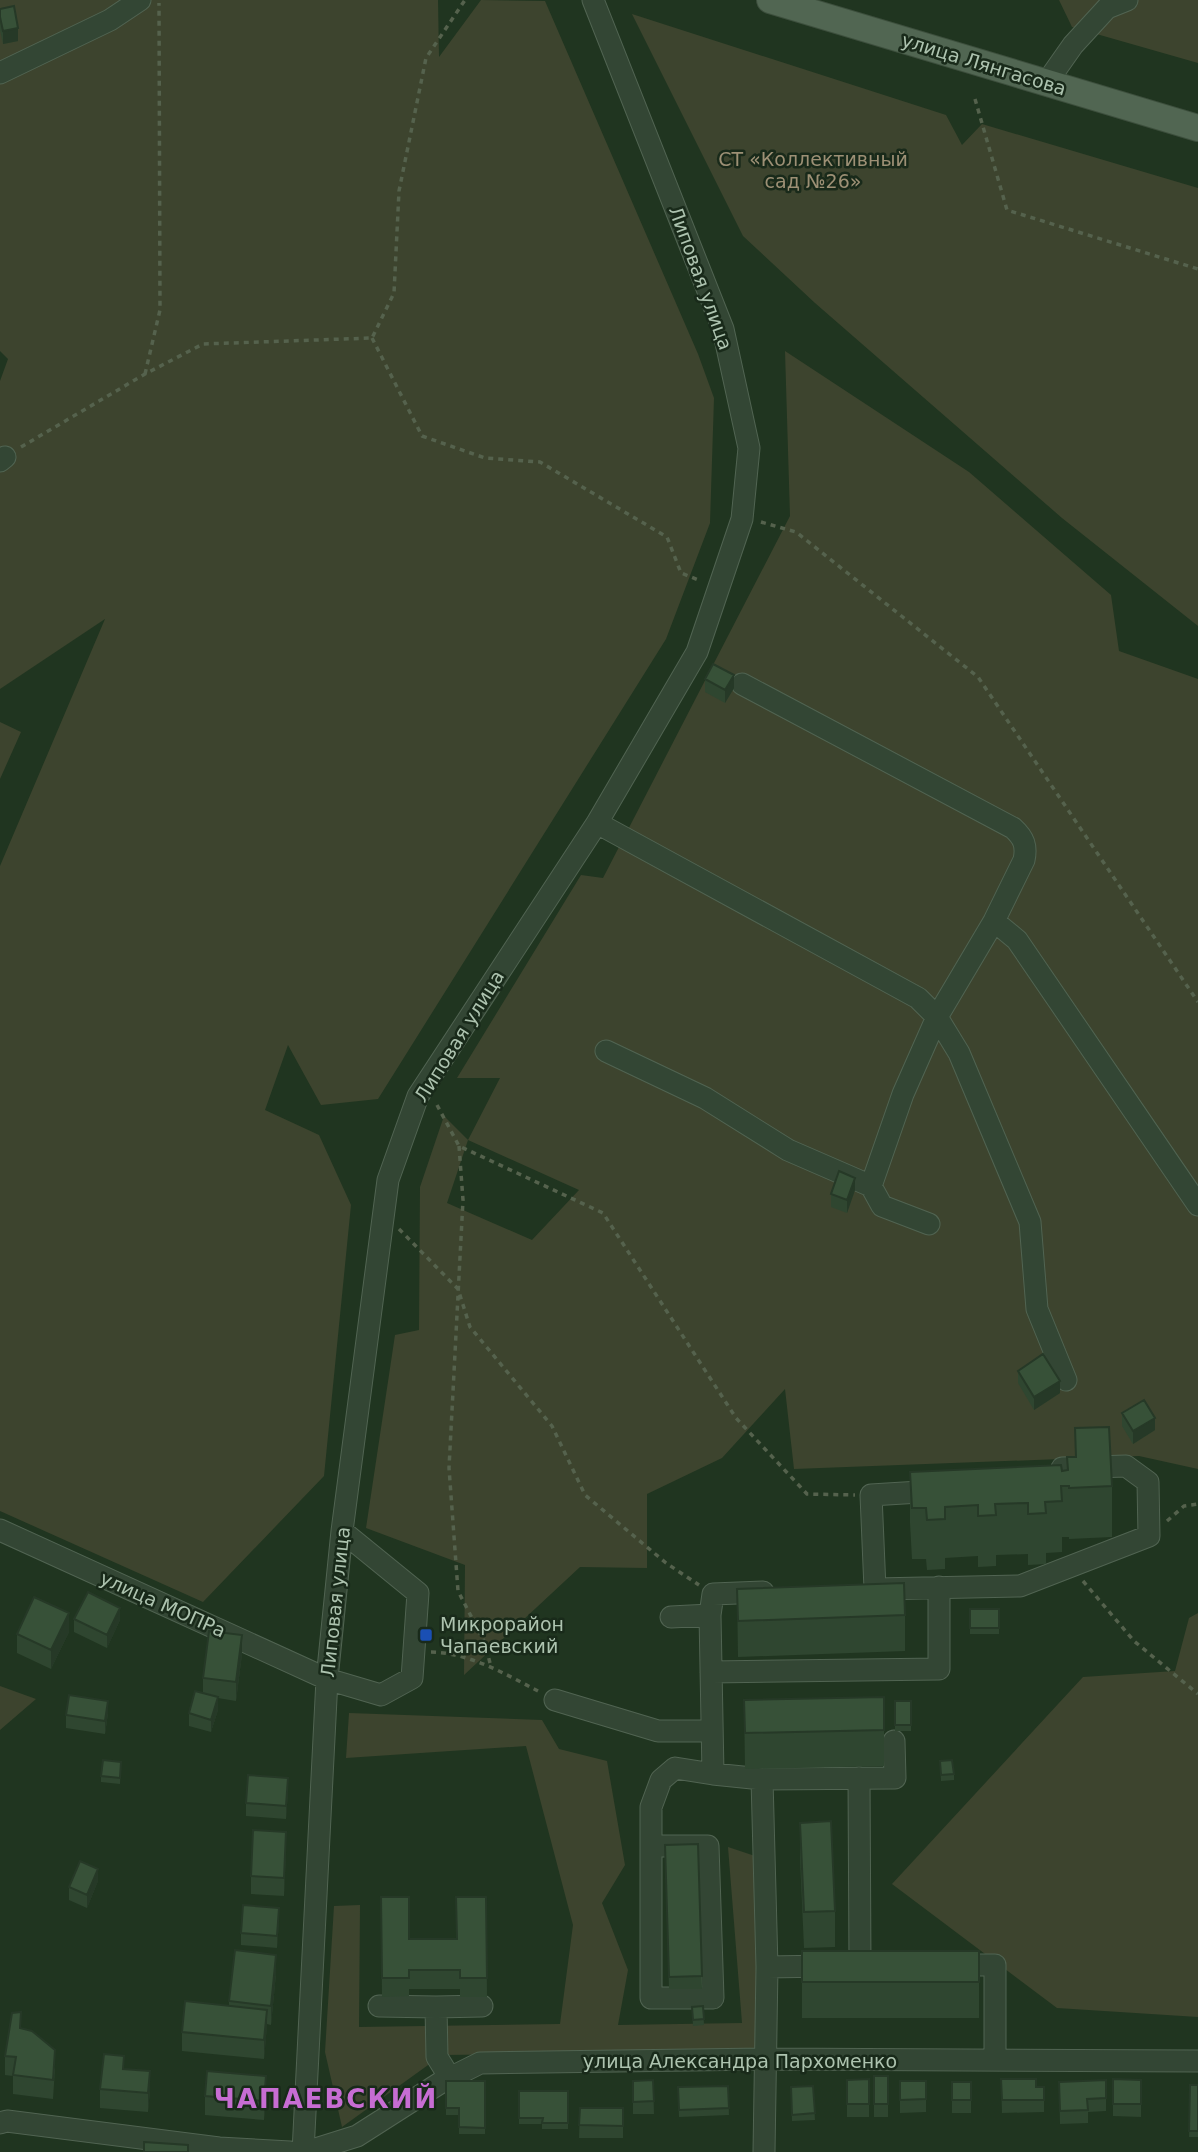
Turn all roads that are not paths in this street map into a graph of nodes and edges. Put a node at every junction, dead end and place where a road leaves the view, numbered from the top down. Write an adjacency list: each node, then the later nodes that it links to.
1 (140, 0): 5 (street)
2 (593, 0): 9 (street, Липовая улица)
3 (770, 0): 6 (main road, улица Лянгасова)
4 (1113, 3): 6 (street)
5 (0, 73)
6 (1047, 82): 7 (main road, улица Лянгасова)
7 (1198, 128)
8 (742, 684): 10 (street)
9 (597, 823): 11 (street); 20 (street, Липовая улица)
10 (994, 921): 11 (street); 14 (street)
11 (937, 1017): 13 (street); 16 (street)
12 (606, 1051): 13 (street)
13 (871, 1186): 15 (street)
14 (1198, 1205)
15 (929, 1224)
16 (1066, 1380)
17 (1022, 1486): 21 (street)
18 (953, 1490): 22 (street)
19 (0, 1530): 28 (street, улица МОПРа)
20 (342, 1531): 28 (street, Липовая улица); 28 (street, улица МОПРа)
21 (939, 1587): 22 (street); 27 (street)
22 (875, 1589): 23 (street)
23 (848, 1590)
24 (780, 1592): 25 (street)
25 (712, 1604): 26 (street); 27 (street)
26 (671, 1617)
27 (711, 1672): 30 (street)
28 (327, 1679): 49 (street, Липовая улица)
29 (555, 1700): 30 (street)
30 (712, 1731): 32 (street)
31 (894, 1741): 34 (street)
32 (713, 1774): 33 (street); 35 (street)
33 (762, 1779): 34 (street); 39 (street)
34 (859, 1779): 36 (street)
35 (651, 1846): 35 (street)
36 (860, 1966): 37 (street); 39 (street)
37 (886, 1966)
38 (926, 1966): 44 (street)
39 (767, 1967): 43 (street)
40 (379, 2006): 42 (street)
41 (482, 2006): 42 (street)
42 (436, 2007): 46 (street)
43 (765, 2059): 44 (street, улица Александра Пархоменко); 46 (street, улица Александра Пархоменко); 50 (street)
44 (995, 2060): 45 (street, улица Александра Пархоменко)
45 (1198, 2062)
46 (450, 2078): 49 (street, улица Александра Пархоменко)
47 (0, 2123): 48 (street)
48 (290, 2152)
49 (304, 2152)
50 (764, 2152)

